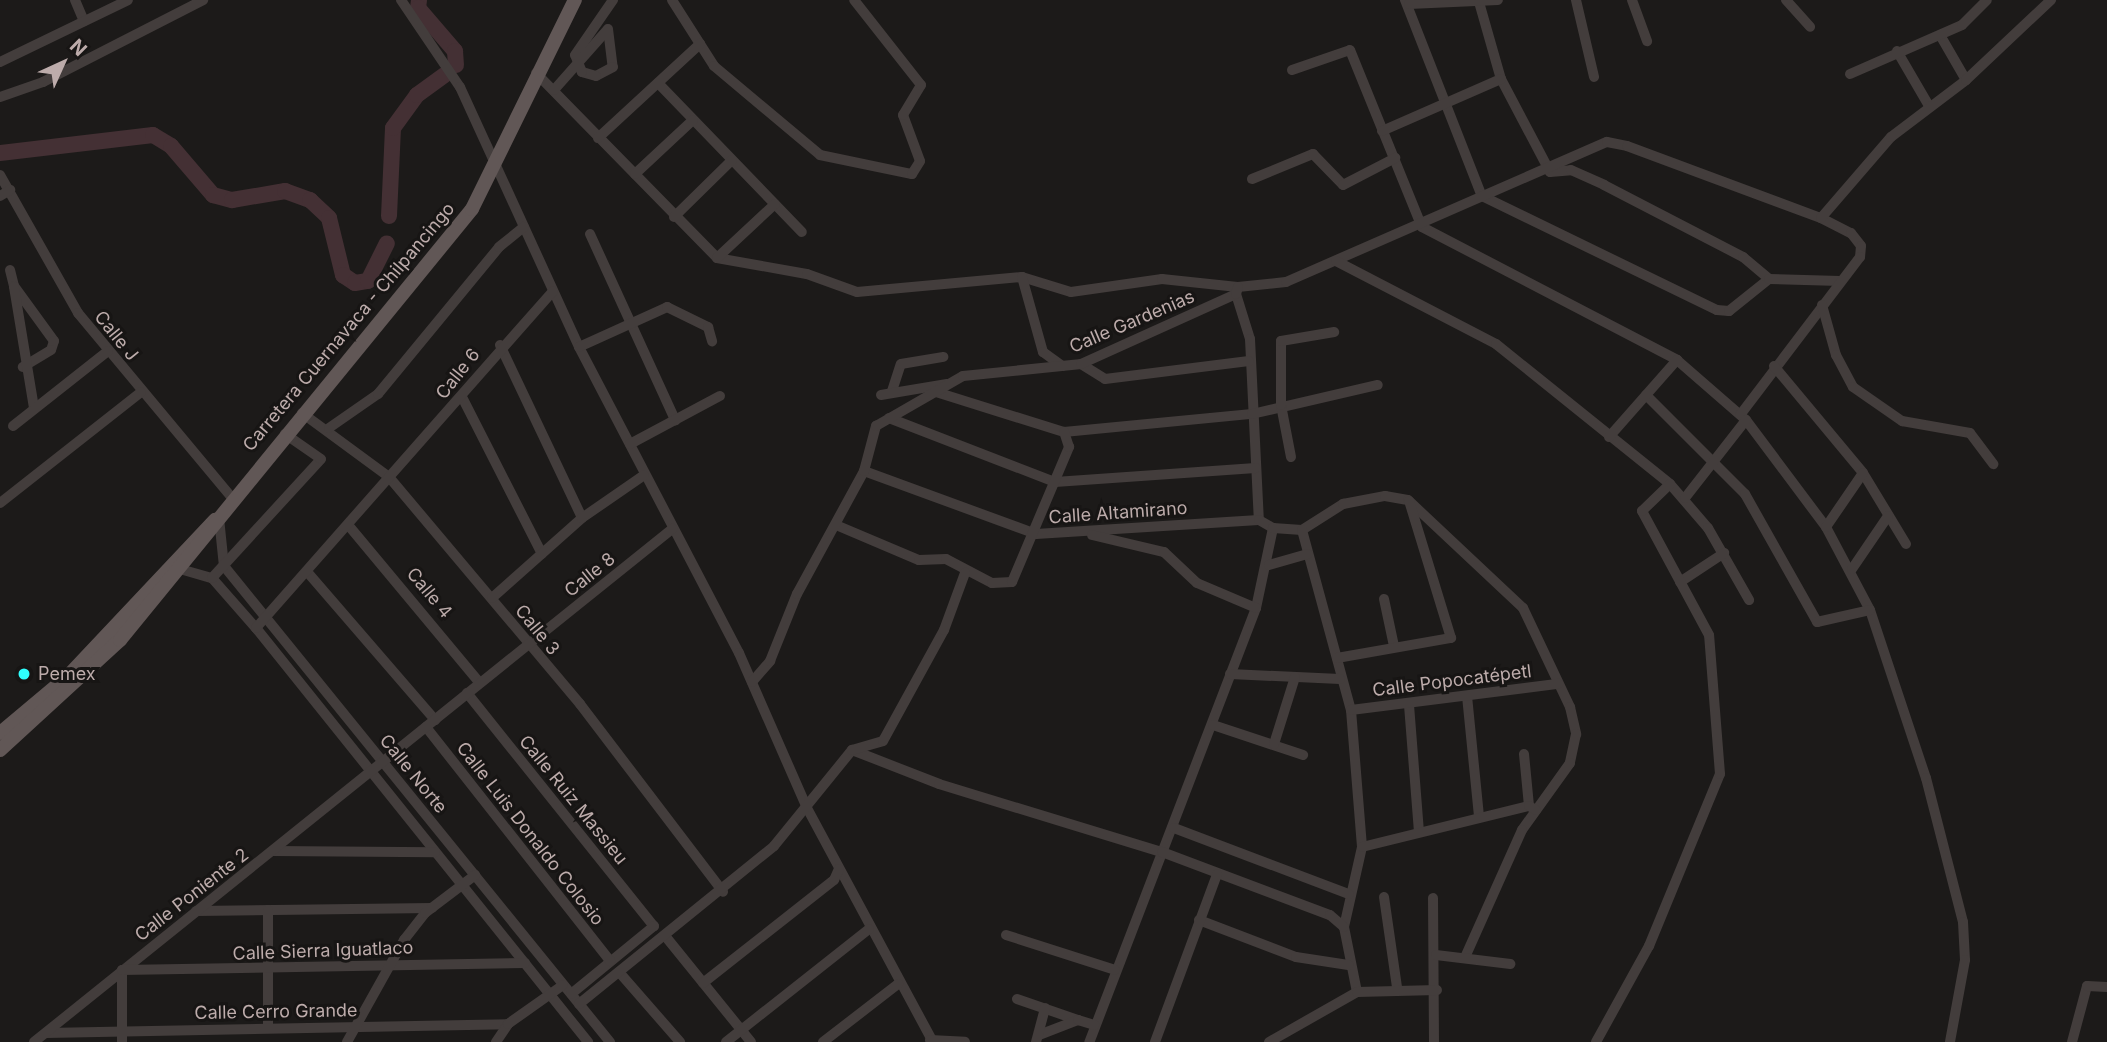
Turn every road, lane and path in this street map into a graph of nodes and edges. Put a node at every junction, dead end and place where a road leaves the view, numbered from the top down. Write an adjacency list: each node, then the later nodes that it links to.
1 (75, 0): 18 (street)
2 (128, 0): 18 (street)
3 (203, 0): 34 (street)
4 (401, 0): 42 (street)
5 (575, 0): 27 (main road, Carretera Cuernavaca - Chilpancingo)
6 (613, 0): 25 (street)
7 (671, 0): 22 (street)
8 (854, 0): 22 (street)
9 (1497, 0): 17 (street)
10 (1576, 0): 29 (street)
11 (1632, 0): 21 (street)
12 (1786, 0): 19 (street)
13 (1987, 0): 20 (street)
14 (2051, 0): 31 (street)
15 (1407, 2): 16 (street); 35 (street)
16 (1444, 2): 17 (street)
17 (1479, 2): 30 (street)
18 (84, 21): 24 (street)
19 (1810, 27)
20 (1940, 35): 23 (street); 31 (street)
21 (1647, 41)
22 (700, 44): 32 (street)
23 (1897, 51): 28 (street); 36 (street)
24 (0, 62)
25 (574, 63): 25 (street); 33 (street)
26 (1292, 70): 38 (street)
27 (536, 73): 33 (street); 42 (main road, Carretera Cuernavaca - Chilpancingo)
28 (1850, 74)
29 (1594, 77)
30 (1502, 79): 35 (street); 43 (street)
31 (1966, 80): 36 (street)
32 (658, 83): 37 (street); 39 (street)
33 (554, 90): 39 (street)
34 (0, 96)
35 (1442, 104): 38 (street); 49 (street)
36 (1929, 106): 52 (street)
37 (693, 120): 41 (street); 44 (street)
38 (1382, 131): 40 (street)
39 (598, 138): 44 (street)
40 (1395, 158): 46 (street); 54 (street)
41 (733, 160): 50 (street); 51 (street)
42 (497, 165): 53 (street); 89 (main road, Carretera Cuernavaca - Chilpancingo)
43 (1545, 167): 49 (street); 52 (street); 61 (street)
44 (635, 174): 51 (street)
45 (0, 175): 47 (street, Calle J)
46 (1252, 179)
47 (10, 190): 48 (street); 72 (street, Calle J)
48 (0, 196)
49 (1482, 196): 54 (street); 61 (street)
50 (775, 204): 55 (street); 57 (street)
51 (674, 217): 57 (street)
52 (1821, 218): 62 (street)
53 (524, 227): 65 (street); 95 (street)
54 (1422, 227): 58 (street); 74 (street)
55 (803, 232)
56 (590, 234): 67 (street)
57 (717, 258): 60 (street)
58 (1336, 261): 64 (street); 98 (street)
59 (10, 270): 63 (street)
60 (1022, 277): 64 (street); 77 (street)
61 (1769, 279): 62 (street)
62 (1840, 281): 66 (street)
63 (14, 286): 79 (street); 79 (street)
64 (1237, 290): 75 (street); 76 (street, Calle Gardenias)
65 (553, 291): 70 (street, Calle 6); 71 (street)
66 (1822, 305): 78 (street); 102 (street)
67 (631, 326): 69 (street); 71 (street); 93 (street)
68 (1334, 332): 87 (street)
69 (712, 341)
70 (500, 345): 86 (street, Calle 6); 116 (street)
71 (579, 347): 99 (street)
72 (108, 351): 82 (street, Calle J); 88 (street)
73 (943, 357): 80 (street)
74 (1677, 360): 84 (street); 91 (street)
75 (1249, 361): 76 (street); 90 (street)
76 (1082, 364): 77 (street, Calle Gardenias)
77 (1065, 366): 80 (street, Calle Gardenias)
78 (1774, 366): 91 (street); 105 (street)
79 (23, 367): 88 (street)
80 (951, 384): 83 (street, Calle Gardenias)
81 (1378, 385): 87 (street)
82 (141, 391): 110 (street, Calle J); 113 (street)
83 (936, 392): 92 (street, Calle Gardenias); 96 (street)
84 (1646, 395): 98 (street); 101 (street)
85 (720, 396): 93 (street)
86 (461, 397): 107 (street, Calle 6); 126 (street)
87 (1280, 405): 90 (street); 100 (street)
88 (34, 408): 94 (street)
89 (302, 413): 95 (street, Calle 3); 97 (main road, Carretera Cuernavaca - Chilpancingo)
90 (1252, 414): 96 (street); 103 (street)
91 (1743, 417): 101 (street); 120 (street)
92 (889, 418): 104 (street, Calle Gardenias); 108 (street)
93 (675, 420): 99 (street)
94 (13, 426)
95 (329, 428): 107 (street, Calle 3)
96 (1064, 432): 108 (street)
97 (285, 434): 110 (main road, Carretera Cuernavaca - Chilpancingo); 130 (street)
98 (1609, 437): 109 (street)
99 (630, 444): 106 (street)
100 (1291, 457)
101 (1717, 462): 111 (street); 141 (street)
102 (1993, 464)
103 (1256, 468): 108 (street); 117 (street)
104 (864, 471): 118 (street); 124 (street, Calle Altamirano)
105 (1863, 473): 114 (street); 120 (street)
106 (644, 475): 116 (street); 121 (street)
107 (389, 477): 119 (street, Calle 6); 137 (street, Calle 3)
108 (1055, 482): 124 (street)
109 (1670, 484): 111 (street); 136 (street)
110 (232, 498): 115 (main road, Carretera Cuernavaca - Chilpancingo)
111 (1685, 498): 128 (street)
112 (1408, 500): 123 (street); 145 (street); 152 (street)
113 (0, 503)
114 (1888, 516): 125 (street); 132 (street)
115 (217, 517): 130 (street); 131 (main road, Carretera Cuernavaca - Chilpancingo); 160 (main road, Carretera Cuernavaca - Chilpancingo)
116 (582, 518): 126 (street)
117 (1259, 520): 122 (street); 124 (street, Calle Altamirano)
118 (836, 525): 133 (street); 150 (street)
119 (349, 526): 134 (street, Calle 6); 151 (street, Calle 4)
120 (1826, 527): 132 (street)
121 (671, 528): 144 (street, Calle 8); 150 (street)
122 (1273, 528): 123 (street); 129 (street)
123 (1302, 530): 127 (street)
124 (1035, 539): 133 (street); 140 (street)
125 (1906, 544)
126 (542, 554): 137 (street)
127 (1307, 554): 129 (street); 146 (street)
128 (1724, 554): 136 (street); 139 (street)
129 (1269, 565): 140 (street)
130 (224, 566): 135 (street); 142 (street, Calle Norte)
131 (180, 569): 135 (street); 162 (main road, Carretera Cuernavaca - Chilpancingo)
132 (1852, 569): 141 (street)
133 (965, 573): 163 (street)
134 (309, 574): 142 (street, Calle 6); 157 (street)
135 (212, 578): 143 (street, Calle Norte)
136 (1681, 582): 241 (street)
137 (492, 598): 144 (street, Calle 3)
138 (1384, 599): 145 (street)
139 (1748, 600)
140 (1256, 608): 147 (street)
141 (1870, 610): 242 (street)
142 (267, 617): 143 (street, Calle 6); 166 (street, Calle Norte)
143 (256, 628): 167 (street, Calle Norte)
144 (528, 646): 151 (street, Calle 8); 181 (street, Calle 3)
145 (1394, 646): 146 (street)
146 (1337, 658): 149 (street)
147 (1230, 674): 148 (street); 158 (street)
148 (1296, 677): 149 (street); 161 (street)
149 (1340, 679): 156 (street)
150 (752, 682): 168 (street)
151 (480, 683): 153 (street, Calle 8)
152 (1558, 684): 154 (street, Calle Popocatépetl); 169 (street)
153 (467, 693): 157 (street, Calle 8); 195 (street, Calle Ruiz Massieu)
154 (1467, 696): 155 (street, Calle Popocatépetl); 170 (street)
155 (1409, 705): 156 (street, Calle Popocatépetl); 172 (street)
156 (1351, 710): 173 (street)
157 (435, 720): 159 (street, Calle Poniente 2)
158 (1213, 725): 161 (street); 171 (street)
159 (426, 727): 166 (street, Calle Poniente 2); 195 (street, Calle Luis Donaldo Colosio)
160 (0, 733)
161 (1274, 744): 165 (street)
162 (0, 750)
163 (852, 750): 168 (street); 176 (street)
164 (1524, 754): 169 (street)
165 (1303, 755)
166 (381, 760): 167 (street, Calle Poniente 2); 179 (street, Calle Norte)
167 (368, 770): 174 (street, Calle Poniente 2); 175 (street, Calle Norte)
168 (807, 808): 177 (street); 181 (street)
169 (1532, 808): 170 (street); 194 (street)
170 (1479, 817): 172 (street)
171 (1174, 828): 176 (street); 182 (street)
172 (1419, 831): 173 (street)
173 (1363, 847): 182 (street)
174 (273, 851): 175 (street); 187 (street, Calle Poniente 2)
175 (435, 852): 180 (street, Calle Norte)
176 (1162, 852): 178 (street); 202 (street)
177 (839, 869): 190 (street); 204 (street)
178 (1217, 874): 188 (street); 189 (street)
179 (475, 875): 180 (street); 206 (street, Calle Norte)
180 (462, 885): 185 (street); 196 (street, Calle Norte)
181 (723, 892): 192 (street)
182 (1349, 894): 189 (street)
183 (1384, 897): 207 (street)
184 (1433, 898): 193 (street)
185 (432, 908): 186 (street); 197 (street)
186 (268, 910): 187 (street); 201 (street)
187 (196, 911): 200 (street, Calle Poniente 2)
188 (1199, 920): 199 (street); 239 (street)
189 (1344, 928): 199 (street)
190 (869, 929): 205 (street); 222 (street)
191 (1006, 935): 202 (street)
192 (666, 937): 203 (street); 204 (street)
193 (1436, 955): 194 (street); 209 (street)
194 (1466, 955): 198 (street)
195 (610, 961): 212 (street)
196 (525, 963): 197 (street, Calle Sierra Iguatlaco); 211 (street, Calle Norte)
197 (390, 964): 201 (street, Calle Sierra Iguatlaco); 219 (street)
198 (1510, 964)
199 (1348, 965): 210 (street)
200 (122, 970): 201 (street, Calle Sierra Iguatlaco); 221 (street); 223 (street, Calle Poniente 2)
201 (268, 970): 220 (street)
202 (1115, 970): 218 (street)
203 (619, 972): 214 (street); 233 (street)
204 (703, 983): 222 (street)
205 (898, 984): 226 (street); 236 (street)
206 (563, 985): 211 (street); 212 (street, Calle Norte)
207 (1397, 987): 209 (street); 210 (street)
208 (2107, 987): 243 (street)
209 (1437, 990): 240 (street)
210 (1357, 992): 227 (street)
211 (549, 994): 217 (street); 225 (street, Calle Norte)
212 (571, 994): 214 (street, Calle Norte)
213 (1017, 999): 215 (street)
214 (579, 1004): 232 (street, Calle Norte)
215 (1045, 1008): 216 (street); 224 (street)
216 (1078, 1020): 218 (street); 224 (street)
217 (508, 1024): 219 (street, Calle Cerro Grande); 231 (street)
218 (1094, 1025): 238 (street)
219 (354, 1027): 220 (street, Calle Cerro Grande); 230 (street)
220 (268, 1028): 221 (street, Calle Cerro Grande)
221 (122, 1030): 223 (street, Calle Cerro Grande); 229 (street)
222 (742, 1030): 234 (street); 235 (street)
223 (45, 1033): 228 (street, Calle Poniente 2)
224 (1037, 1038)
225 (586, 1041)
226 (930, 1041): 237 (street)
227 (1274, 1041)
228 (34, 1042)
229 (122, 1042)
230 (346, 1042)
231 (496, 1042)
232 (610, 1042)
233 (680, 1042)
234 (726, 1042)
235 (751, 1042)
236 (822, 1042)
237 (965, 1042)
238 (1089, 1042)
239 (1156, 1042)
240 (1434, 1042)
241 (1596, 1042)
242 (1950, 1042)
243 (2073, 1042)

